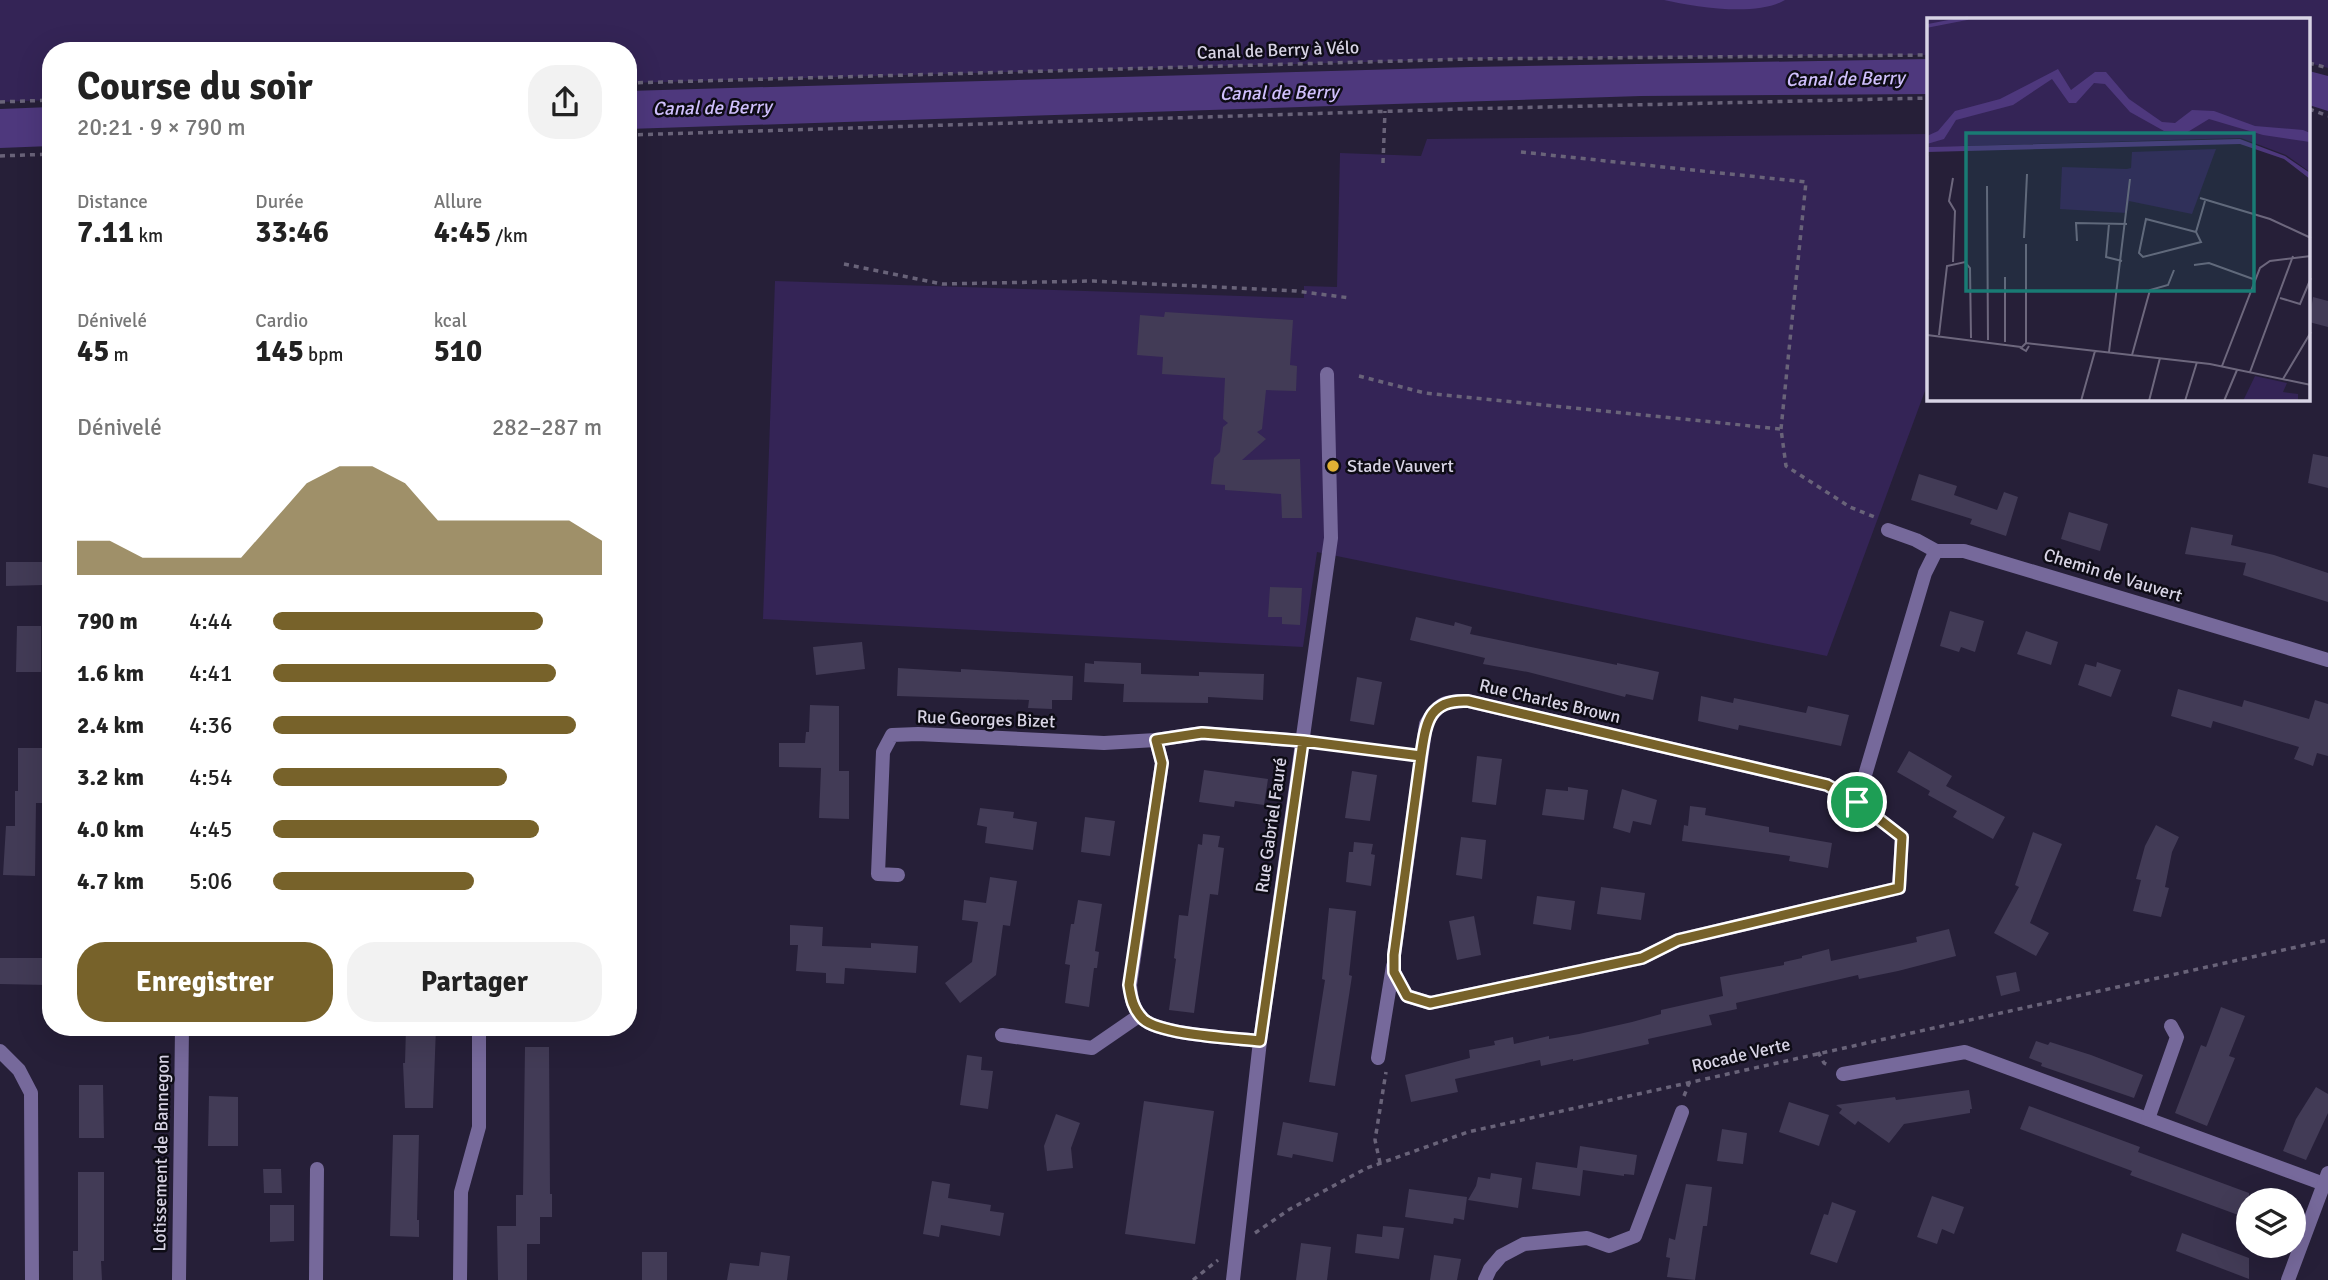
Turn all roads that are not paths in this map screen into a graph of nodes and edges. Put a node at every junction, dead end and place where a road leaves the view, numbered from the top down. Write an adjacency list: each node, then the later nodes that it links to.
1 (1327, 374): 6 (street, Rue Gabriel Fauré)
2 (1888, 530): 3 (street, Chemin de Vauvert)
3 (1936, 551): 4 (street, Chemin de Vauvert); 7 (street)
4 (2328, 660)
5 (1156, 740): 6 (street, Rue Georges Bizet); 8 (street, Rue Georges Bizet); 10 (street)
6 (1303, 741): 15 (street, Rue Gabriel Fauré)
7 (1857, 802): 9 (street, Rue Charles Brown); 9 (street, Rue Charles Brown)
8 (898, 875)
9 (1394, 955): 17 (street, Rue Charles Brown)
10 (1140, 1015): 12 (street); 15 (street)
11 (2171, 1026): 20 (street)
12 (1002, 1035)
13 (182, 1036): 24 (street, Lotissement de Bannegon)
14 (479, 1036): 26 (street)
15 (1260, 1041): 27 (street, Rue Gabriel Fauré)
16 (0, 1051): 23 (street)
17 (1378, 1058)
18 (1843, 1074): 20 (street)
19 (1682, 1112): 28 (street)
20 (2148, 1119): 22 (street)
21 (317, 1169): 25 (street)
22 (2326, 1178): 29 (street)
23 (32, 1280)
24 (179, 1280)
25 (316, 1280)
26 (460, 1280)
27 (1233, 1280)
28 (1485, 1280)
29 (2288, 1280)

